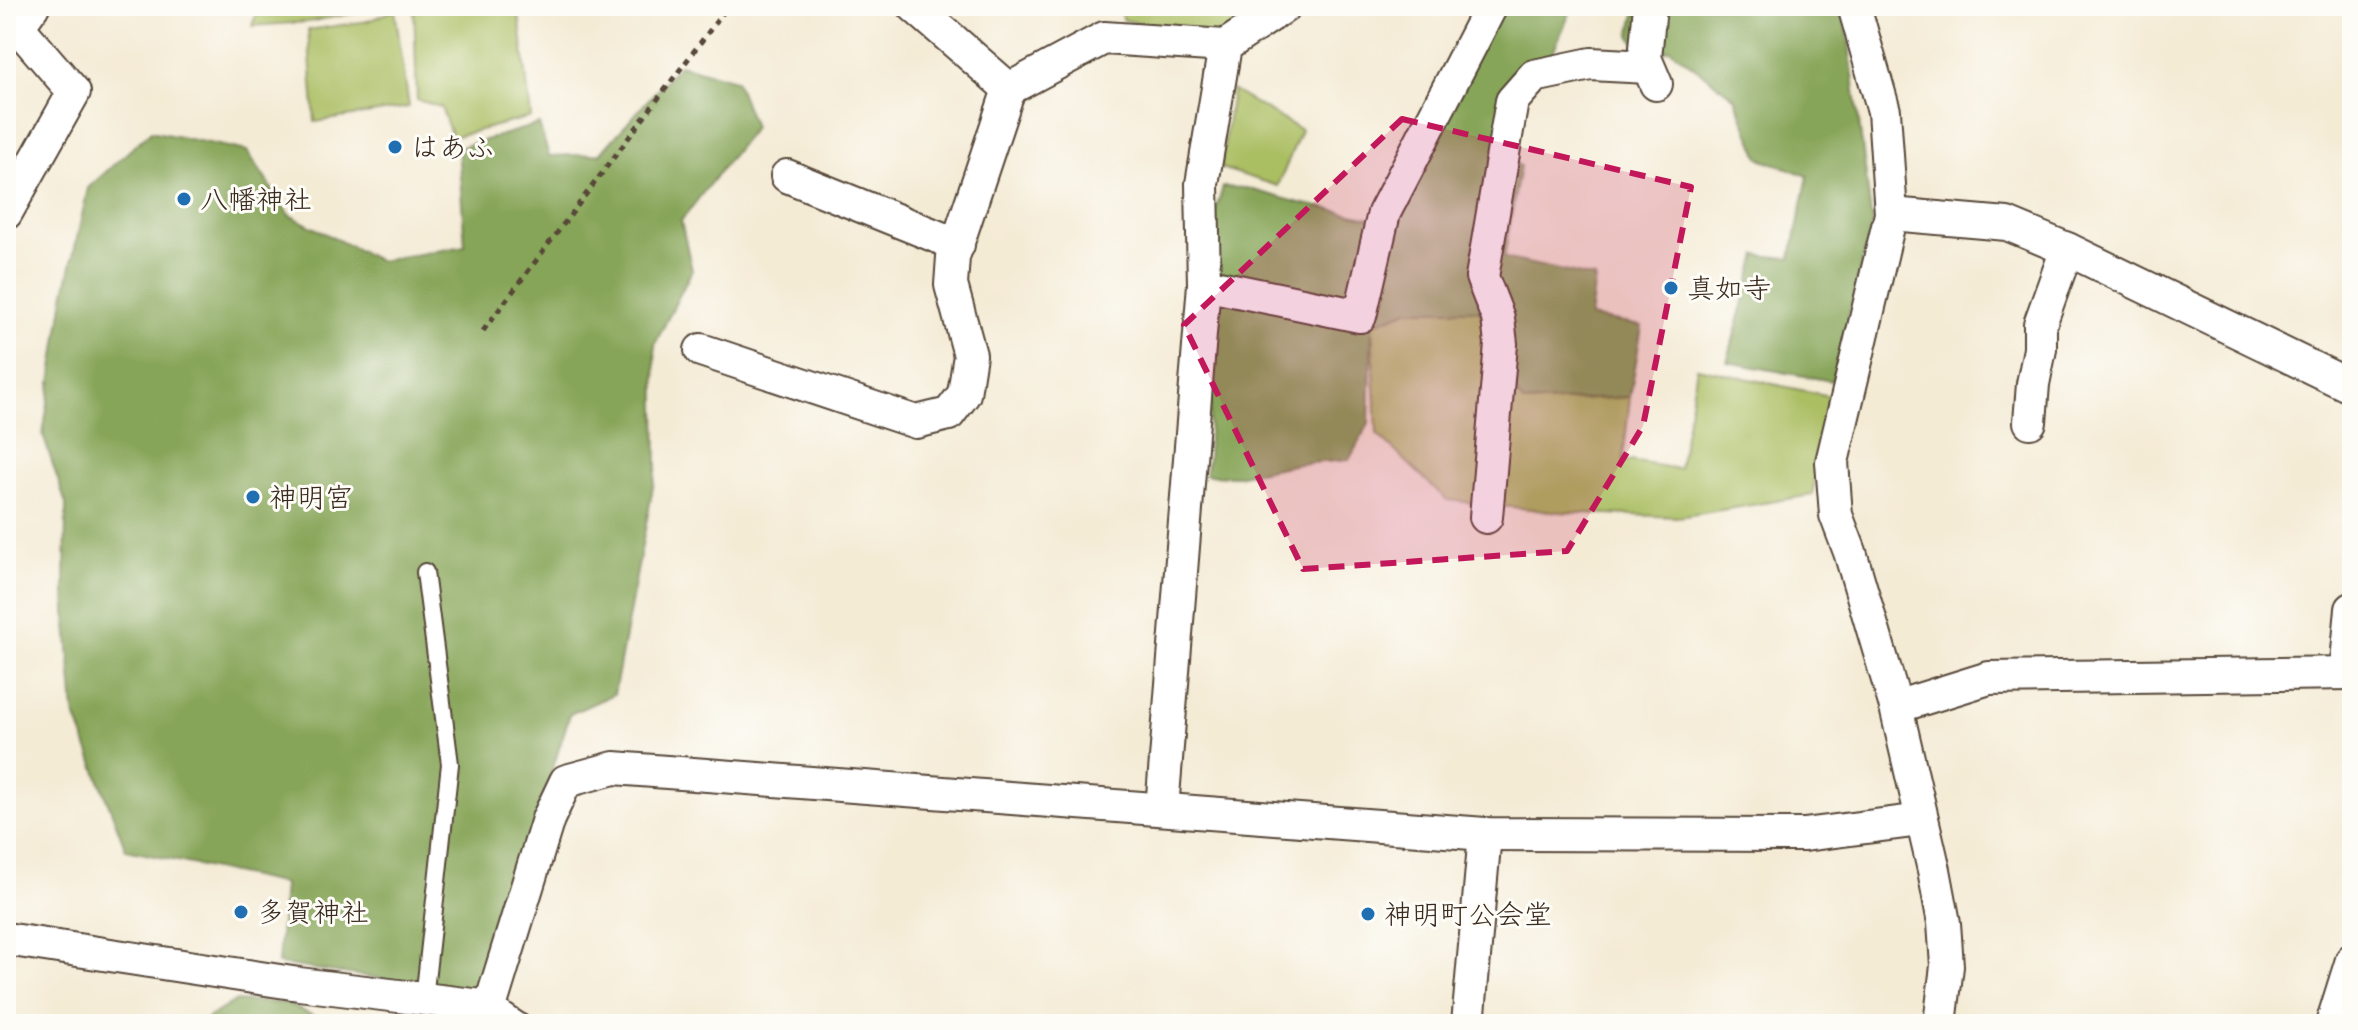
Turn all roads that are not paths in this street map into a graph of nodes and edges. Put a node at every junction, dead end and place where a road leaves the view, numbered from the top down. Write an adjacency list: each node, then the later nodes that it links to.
1 (33, 6): 10 (street)
2 (914, 6): 8 (street)
3 (1285, 6): 7 (street)
4 (1491, 6): 14 (street)
5 (1650, 6): 18 (street)
6 (1854, 6): 11 (street)
7 (1225, 46): 8 (street); 14 (street)
8 (1009, 89): 12 (street)
9 (787, 176): 12 (street)
10 (6, 213)
11 (1891, 214): 13 (street); 22 (street)
12 (958, 245): 15 (street)
13 (2067, 249): 16 (street); 17 (street)
14 (1204, 284): 23 (street)
15 (701, 350)
16 (2352, 387)
17 (2030, 422)
18 (1486, 517)
19 (425, 572): 28 (lane)
20 (2352, 609): 21 (street)
21 (2349, 672): 22 (street)
22 (1896, 707): 24 (street)
23 (1162, 809): 25 (street); 29 (street)
24 (1921, 820): 25 (street); 32 (street)
25 (1485, 834): 31 (street)
26 (6, 939): 28 (street)
27 (2352, 960): 33 (street)
28 (424, 999): 29 (street)
29 (490, 1007): 30 (lane)
30 (523, 1024)
31 (1468, 1024)
32 (1940, 1024)
33 (2332, 1024)

